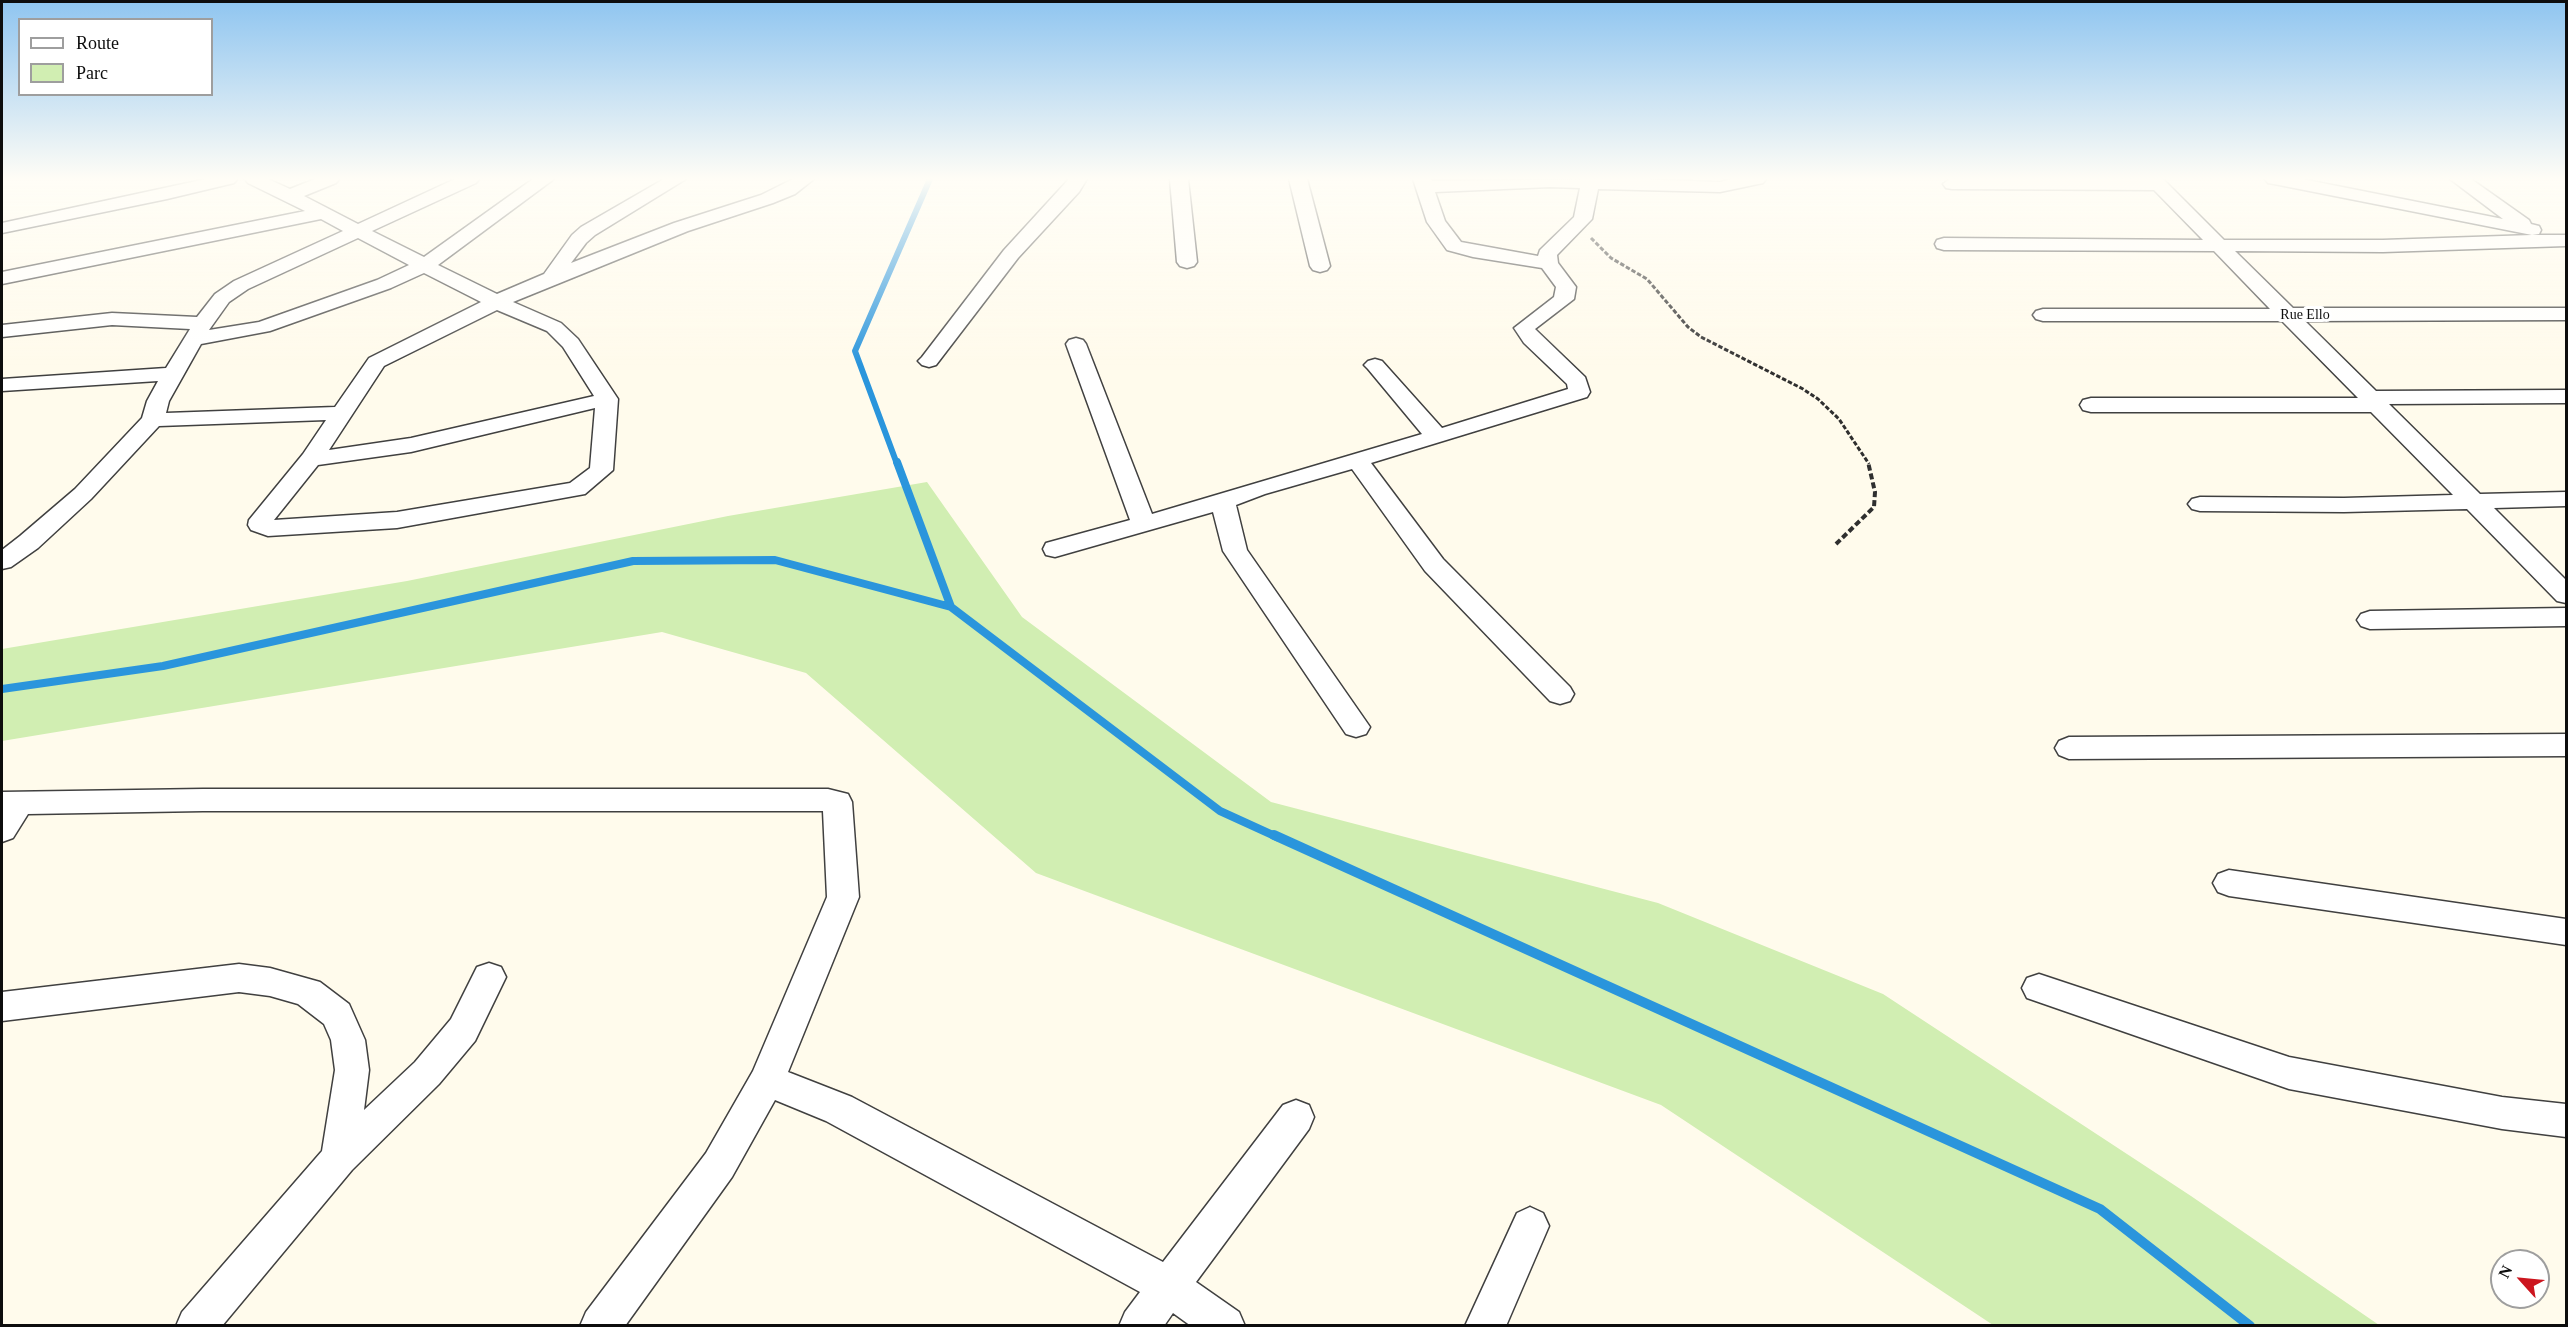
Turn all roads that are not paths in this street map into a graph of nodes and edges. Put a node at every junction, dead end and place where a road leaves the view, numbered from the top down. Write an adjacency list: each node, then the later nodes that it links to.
1 (185, 241): 20 (street)
2 (335, 241): 27 (street)
3 (376, 241): 18 (street)
4 (459, 241): 18 (street)
5 (578, 241): 21 (street)
6 (646, 241): 21 (street)
7 (1023, 241): 29 (street)
8 (1185, 241): 16 (street)
9 (1314, 241): 19 (street)
10 (1450, 241): 17 (street)
11 (1560, 241): 17 (street)
12 (2216, 241): 15 (street)
13 (2516, 241): 15 (street)
14 (1944, 244): 15 (street)
15 (2219, 244): 25 (street)
16 (1187, 262)
17 (1548, 263): 39 (street)
18 (425, 265): 22 (street); 27 (street)
19 (1320, 266)
20 (2, 278)
21 (551, 278): 22 (street)
22 (496, 302): 34 (street); 37 (street)
23 (2566, 314): 25 (street, Rue Ello)
24 (2043, 315): 25 (street, Rue Ello)
25 (2290, 316): 35 (street)
26 (2, 331): 27 (street)
27 (198, 331): 31 (street)
28 (1076, 344): 46 (street)
29 (929, 361)
30 (1375, 365): 39 (street)
31 (173, 374): 32 (street); 38 (street)
32 (2, 385)
33 (2566, 396): 35 (street)
34 (608, 399): 40 (street); 40 (street)
35 (2375, 402): 36 (street); 43 (street)
36 (2091, 405)
37 (341, 413): 38 (street); 40 (street)
38 (153, 420): 48 (street)
39 (1437, 437): 41 (street)
40 (311, 459)
41 (1357, 460): 44 (street); 52 (street)
42 (2566, 499): 43 (street)
43 (2473, 501): 45 (street); 49 (street)
44 (1223, 502): 46 (street); 53 (street)
45 (2200, 504)
46 (1144, 524): 47 (street)
47 (1055, 549)
48 (2, 561)
49 (2566, 595)
50 (2566, 617): 51 (street)
51 (2370, 620)
52 (1560, 694)
53 (1356, 727)
54 (2566, 745): 55 (street)
55 (2069, 748)
56 (10, 803): 57 (street); 63 (street)
57 (2, 830)
58 (2229, 883): 59 (street)
59 (2566, 932)
60 (489, 977): 66 (street)
61 (2040, 988): 65 (street)
62 (2, 1007): 66 (street)
63 (767, 1080): 68 (street); 70 (street)
64 (1296, 1117): 68 (street)
65 (2566, 1121)
66 (339, 1158): 69 (street)
67 (1530, 1226): 73 (street)
68 (1168, 1286): 71 (street); 72 (street)
69 (196, 1326)
70 (600, 1326)
71 (1139, 1326)
72 (1224, 1326)
73 (1485, 1326)

